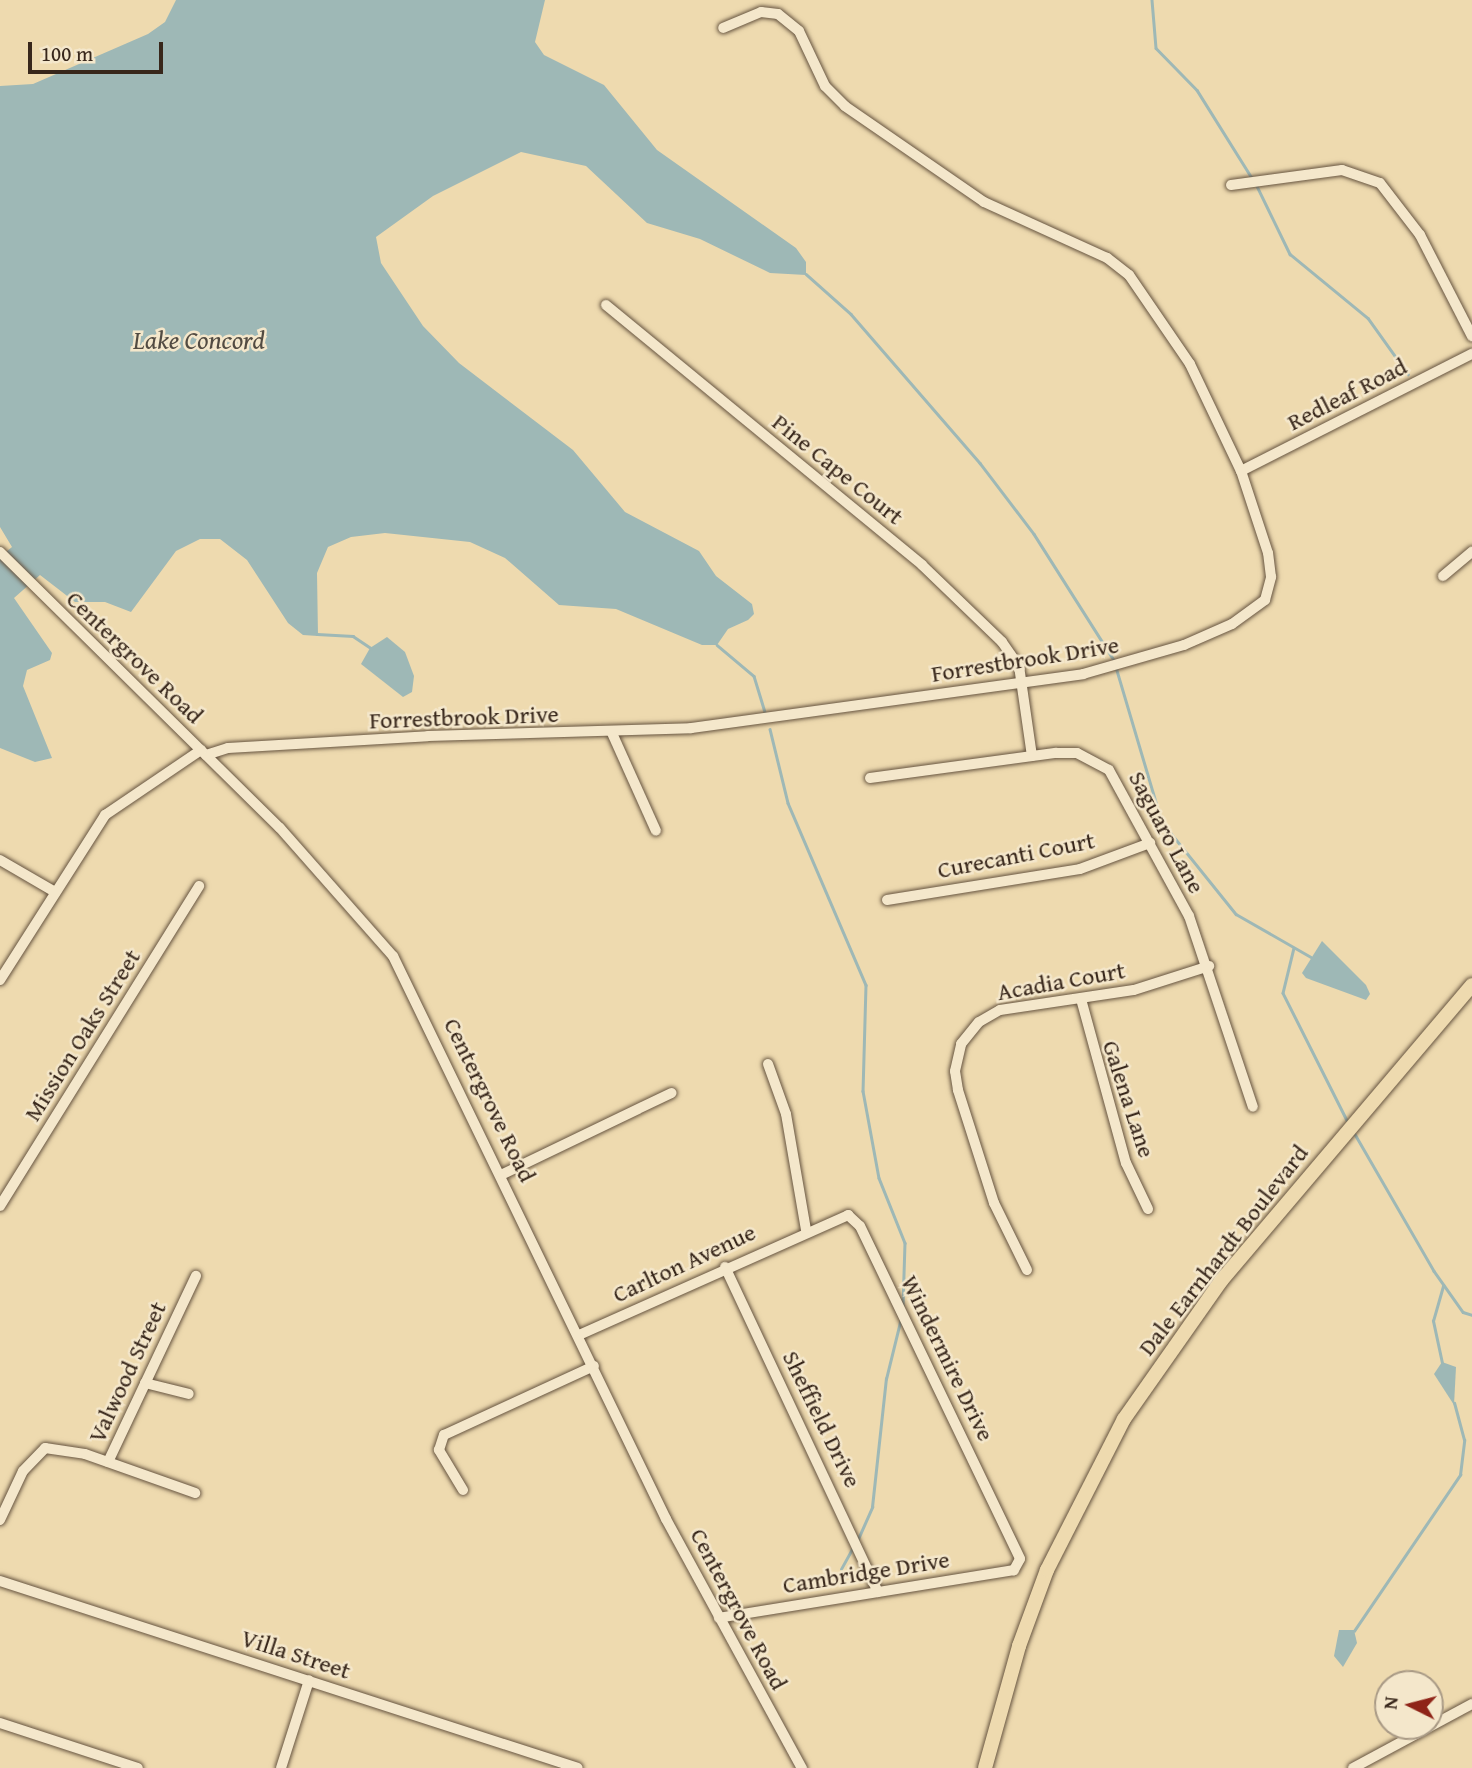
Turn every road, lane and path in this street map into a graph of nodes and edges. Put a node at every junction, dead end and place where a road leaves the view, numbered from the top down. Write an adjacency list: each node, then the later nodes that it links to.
1 (723, 28): 6 (street, Forrestbrook Drive)
2 (1231, 185): 4 (street)
3 (606, 305): 10 (street, Pine Cape Court)
4 (1472, 336)
5 (1472, 354): 6 (street, Redleaf Road)
6 (1241, 471): 10 (street, Forrestbrook Drive)
7 (0, 552): 12 (street, Centergrove Road)
8 (1472, 552): 9 (street)
9 (1443, 576)
10 (1023, 682): 11 (street, Forrestbrook Drive); 13 (street, Pine Cape Court)
11 (612, 733): 12 (street, Forrestbrook Drive); 15 (street)
12 (203, 752): 19 (street); 28 (street, Centergrove Road)
13 (1032, 756): 14 (street, Saguaro Lane); 16 (street, Saguaro Lane)
14 (870, 778)
15 (656, 831)
16 (1150, 843): 20 (street, Curecanti Court); 21 (street, Saguaro Lane)
17 (0, 860): 19 (street)
18 (199, 886): 29 (street, Mission Oaks Street)
19 (55, 892): 22 (street)
20 (887, 900)
21 (1209, 966): 24 (street, Acadia Court); 27 (street, Saguaro Lane)
22 (0, 980)
23 (1472, 985): 55 (main road, Dale Earnhardt Boulevard)
24 (1081, 999): 30 (street, Galena Lane); 33 (street, Acadia Court)
25 (768, 1064): 31 (street)
26 (671, 1093): 28 (street)
27 (1253, 1107)
28 (503, 1174): 35 (street, Centergrove Road)
29 (0, 1206)
30 (1148, 1209)
31 (806, 1230): 32 (street, Carlton Avenue); 43 (street, Windermire Drive)
32 (725, 1267): 35 (street, Carlton Avenue); 45 (street, Sheffield Drive)
33 (1027, 1270)
34 (195, 1276): 37 (street, Valwood Street)
35 (579, 1335): 36 (street, Centergrove Road)
36 (594, 1366): 40 (street); 46 (street, Centergrove Road)
37 (145, 1383): 38 (street); 39 (street, Valwood Street)
38 (190, 1394)
39 (108, 1462): 41 (street); 42 (street, Valwood Street)
40 (463, 1490)
41 (195, 1493)
42 (0, 1520)
43 (1019, 1566): 45 (street, Cambridge Drive)
44 (0, 1581): 47 (street, Villa Street)
45 (878, 1592): 46 (street, Cambridge Drive)
46 (719, 1618): 54 (street, Centergrove Road)
47 (309, 1680): 52 (street); 53 (street, Villa Street)
48 (1472, 1704): 56 (street)
49 (0, 1723): 50 (street)
50 (115, 1764): 51 (street)
51 (138, 1768)
52 (281, 1768)
53 (578, 1768)
54 (802, 1768)
55 (985, 1768)
56 (1353, 1768)

